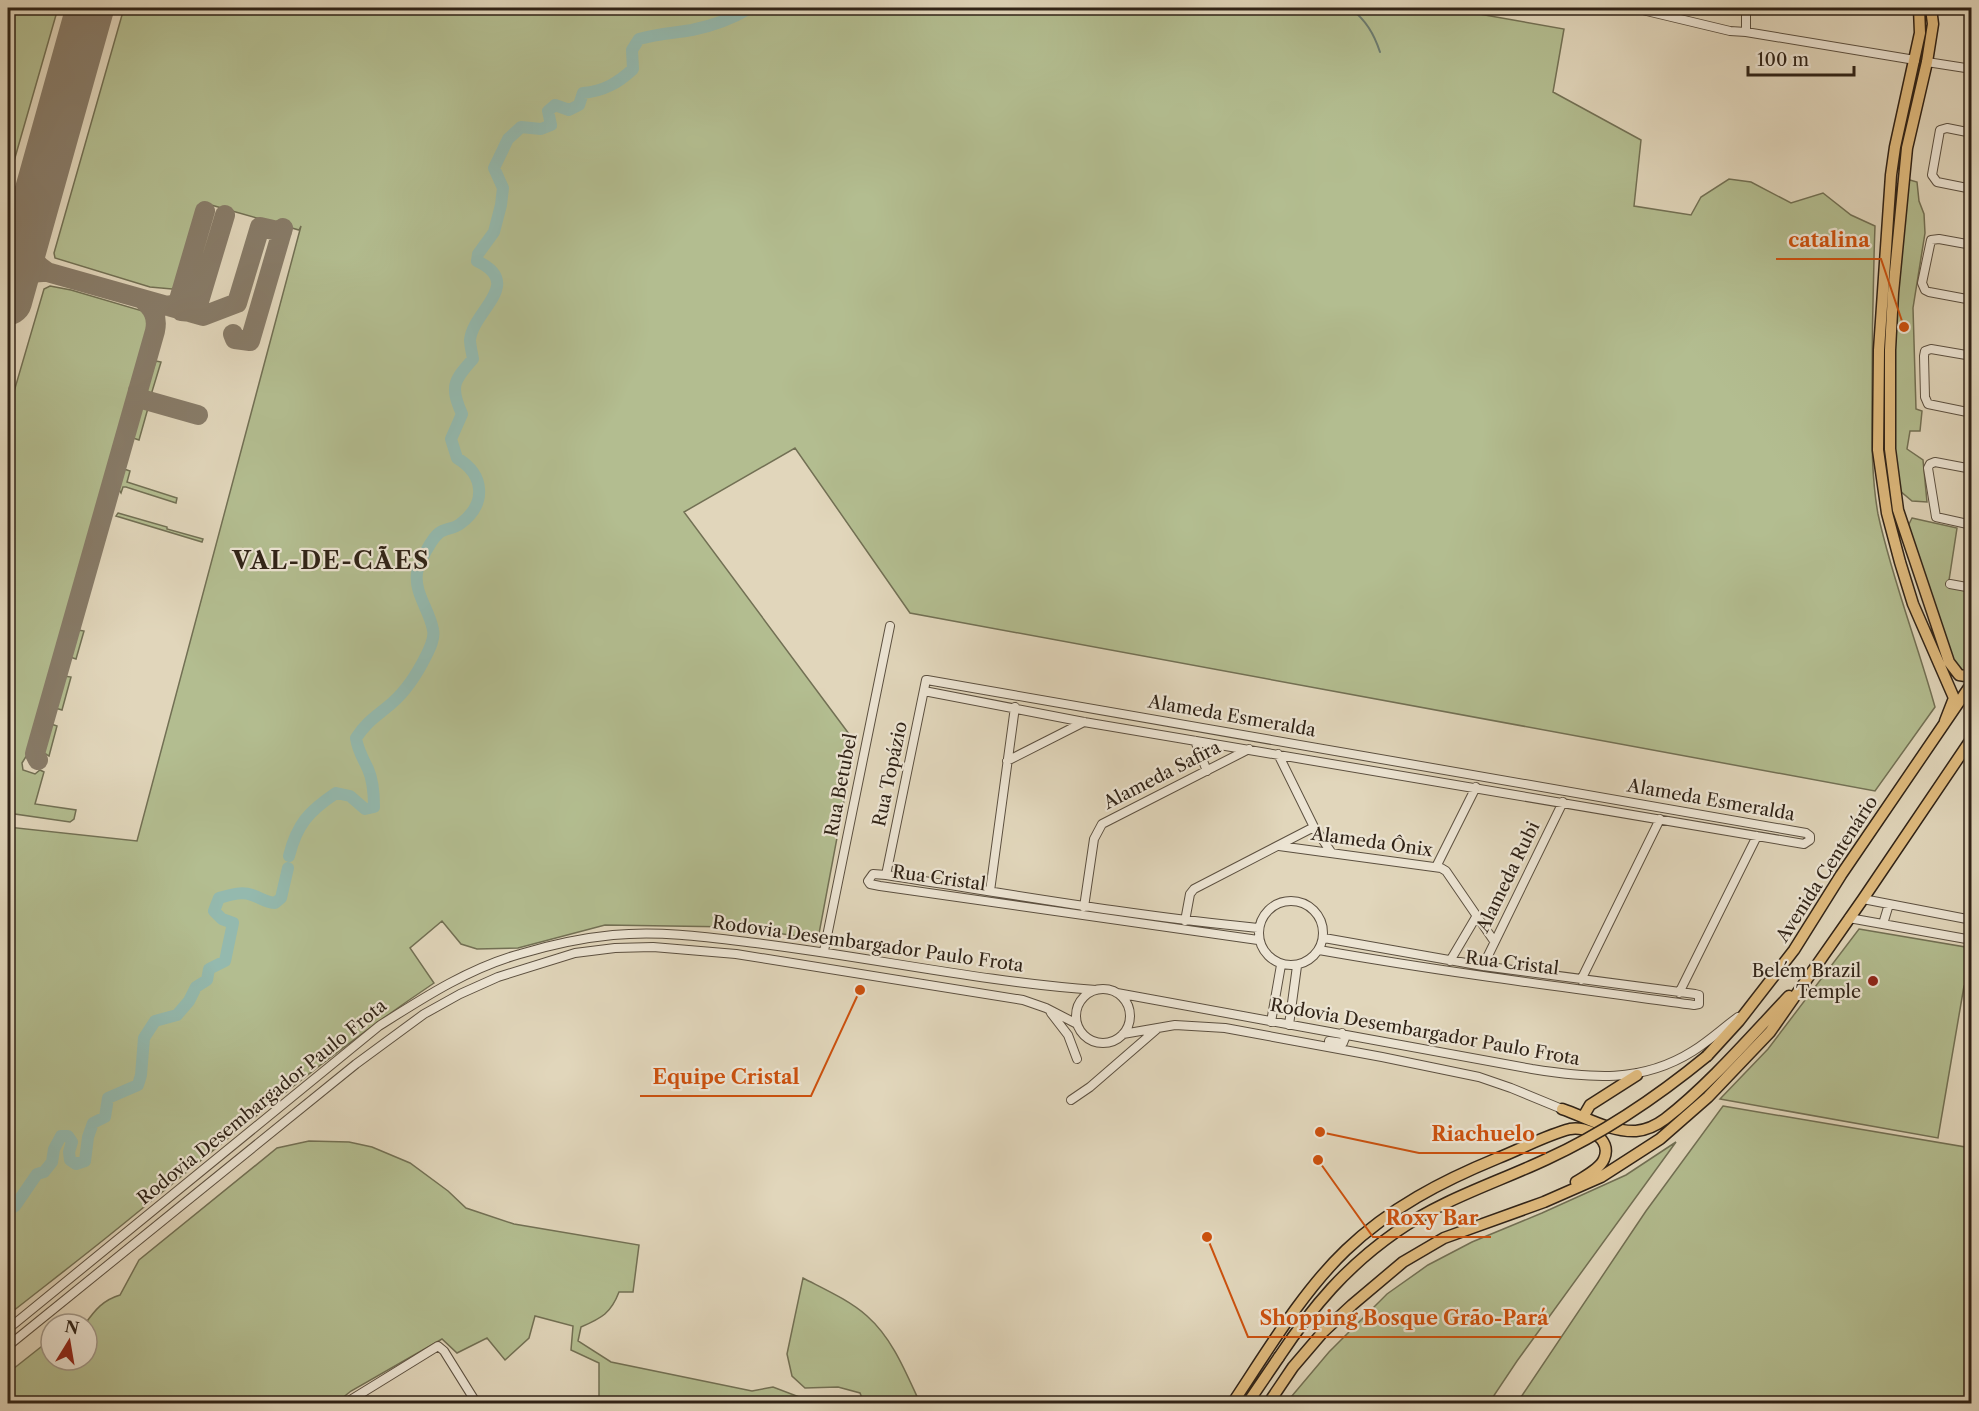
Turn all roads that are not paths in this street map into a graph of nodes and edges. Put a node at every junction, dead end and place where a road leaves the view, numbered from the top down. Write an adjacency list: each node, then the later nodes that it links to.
1 (1634, 8): 5 (street)
2 (1746, 8): 5 (street)
3 (1919, 8): 6 (main road)
4 (1931, 8): 7 (main road)
5 (1746, 32): 6 (street)
6 (1915, 60): 27 (main road)
7 (1927, 62): 8 (street); 20 (main road)
8 (1971, 69)
9 (1971, 133): 10 (street)
10 (1971, 189)
11 (1971, 245): 12 (street)
12 (1971, 300)
13 (1971, 357): 14 (street)
14 (1971, 413)
15 (1971, 469): 16 (street)
16 (1971, 525)
17 (1950, 584): 18 (street)
18 (1971, 588)
19 (890, 626): 74 (street, Rua Betubel)
20 (1971, 677)
21 (927, 680): 23 (street, Rua Topázio); 24 (street, Alameda Esmeralda)
22 (1971, 683): 27 (main road, Avenida Centenário)
23 (924, 691): 25 (street, Alameda Esmeralda); 55 (street, Rua Topázio)
24 (1032, 698): 26 (street); 29 (street, Alameda Esmeralda)
25 (1015, 707): 26 (street, Alameda Esmeralda); 37 (street)
26 (1030, 711): 28 (street, Alameda Esmeralda)
27 (1945, 721): 90 (main road, Avenida Centenário)
28 (1084, 722): 30 (street, Alameda Esmeralda); 37 (street)
29 (1186, 725): 30 (street); 33 (street, Alameda Esmeralda)
30 (1183, 738): 32 (street, Alameda Esmeralda)
31 (1971, 738): 59 (main road)
32 (1195, 741): 34 (street, Alameda Esmeralda); 39 (street)
33 (1296, 744): 36 (street); 38 (street, Alameda Esmeralda)
34 (1249, 749): 35 (street, Alameda Esmeralda); 39 (street, Alameda Safira)
35 (1278, 754): 36 (street, Alameda Esmeralda); 49 (street)
36 (1296, 757): 40 (street, Alameda Esmeralda)
37 (1007, 761): 57 (street)
38 (1435, 769): 40 (street); 41 (street, Alameda Esmeralda)
39 (1207, 771): 61 (street, Alameda Safira)
40 (1432, 780): 42 (street, Alameda Esmeralda)
41 (1526, 785): 43 (street); 44 (street, Alameda Esmeralda)
42 (1476, 787): 43 (street, Alameda Esmeralda); 54 (street)
43 (1522, 795): 45 (street, Alameda Esmeralda)
44 (1619, 801): 46 (street); 47 (street, Alameda Esmeralda)
45 (1563, 802): 46 (street, Alameda Esmeralda); 72 (street, Alameda Rubi)
46 (1615, 811): 48 (street, Alameda Esmeralda)
47 (1715, 818): 50 (street); 51 (street, Alameda Esmeralda)
48 (1660, 819): 50 (street, Alameda Esmeralda); 83 (street)
49 (1314, 827): 52 (street, Alameda Ônix); 53 (street)
50 (1710, 828): 51 (street, Alameda Esmeralda)
51 (1757, 836): 87 (street)
52 (1279, 846): 53 (street, Alameda Ônix); 66 (street, Alameda Ônix)
53 (1331, 852): 54 (street, Alameda Ônix)
54 (1436, 867): 62 (street, Alameda Ônix)
55 (886, 875): 56 (street, Rua Cristal); 58 (street, Rua Cristal)
56 (938, 883): 57 (street, Rua Cristal); 58 (street)
57 (990, 891): 61 (street, Rua Cristal)
58 (937, 894): 63 (street, Rua Cristal)
59 (1863, 899): 60 (street); 64 (main road)
60 (1889, 904): 65 (street); 67 (street)
61 (1084, 907): 63 (street, Rua Cristal)
62 (1476, 917): 72 (street, Alameda Ônix); 76 (street)
63 (1133, 918): 66 (street, Rua Cristal); 70 (street, Rua Cristal)
64 (1849, 918): 67 (street); 81 (main road)
65 (1971, 920)
66 (1185, 921): 68 (street, Rua Cristal)
67 (1883, 924): 71 (street)
68 (1258, 928): 69 (street); 70 (street)
69 (1323, 938): 73 (street); 75 (street, Rua Cristal)
70 (1258, 940): 77 (street)
71 (1971, 940)
72 (1494, 941): 79 (street, Alameda Rubi)
73 (1319, 950): 78 (street); 80 (street, Rua Cristal)
74 (824, 951): 85 (street, Rodovia Desembargador Paulo Frota); 107 (street, Rodovia Desembargador Paulo Frota)
75 (1426, 957): 76 (street, Rua Cristal); 80 (street)
76 (1450, 961): 79 (street, Rua Cristal)
77 (1281, 965): 78 (street); 91 (street)
78 (1297, 966): 93 (street)
79 (1483, 966): 82 (street, Rua Cristal)
80 (1423, 968): 82 (street, Rua Cristal)
81 (1811, 972): 102 (main road, Rodovia Desembargador Paulo Frota); 106 (main road)
82 (1537, 978): 83 (street, Rua Cristal); 88 (street, Rua Cristal)
83 (1581, 980): 84 (street, Rua Cristal)
84 (1633, 986): 87 (street, Rua Cristal); 88 (street)
85 (1096, 990): 86 (street); 92 (street)
86 (1117, 993): 91 (street, Rodovia Desembargador Paulo Frota); 96 (street)
87 (1678, 993): 88 (street, Rua Cristal)
88 (1631, 996)
89 (1046, 1008): 92 (street, Rodovia Desembargador Paulo Frota); 98 (street); 108 (street, Rodovia Desembargador Paulo Frota)
90 (1748, 1010): 99 (street, Rodovia Desembargador Paulo Frota); 112 (main road, Avenida Centenário, bridge)
91 (1271, 1022): 93 (street, Rodovia Desembargador Paulo Frota)
92 (1077, 1024): 96 (street)
93 (1289, 1025): 95 (street, Rodovia Desembargador Paulo Frota)
94 (1158, 1028): 96 (street, Rodovia Desembargador Paulo Frota); 97 (street, Rodovia Desembargador Paulo Frota); 100 (street)
95 (1342, 1033): 97 (street); 99 (street, Rodovia Desembargador Paulo Frota)
96 (1123, 1034)
97 (1320, 1045): 101 (street, Rodovia Desembargador Paulo Frota)
98 (1077, 1059)
99 (1637, 1075): 102 (main road)
100 (1071, 1100)
101 (1562, 1108): 102 (main road, Rodovia Desembargador Paulo Frota); 104 (main road)
102 (1583, 1117)
103 (1971, 1121): 105 (street)
104 (1551, 1136): 106 (main road); 111 (main road)
105 (1971, 1136)
106 (1544, 1202): 113 (main road)
107 (8, 1329)
108 (8, 1346)
109 (344, 1404): 110 (street)
110 (477, 1404)
111 (1232, 1404)
112 (1247, 1404)
113 (1268, 1404)

